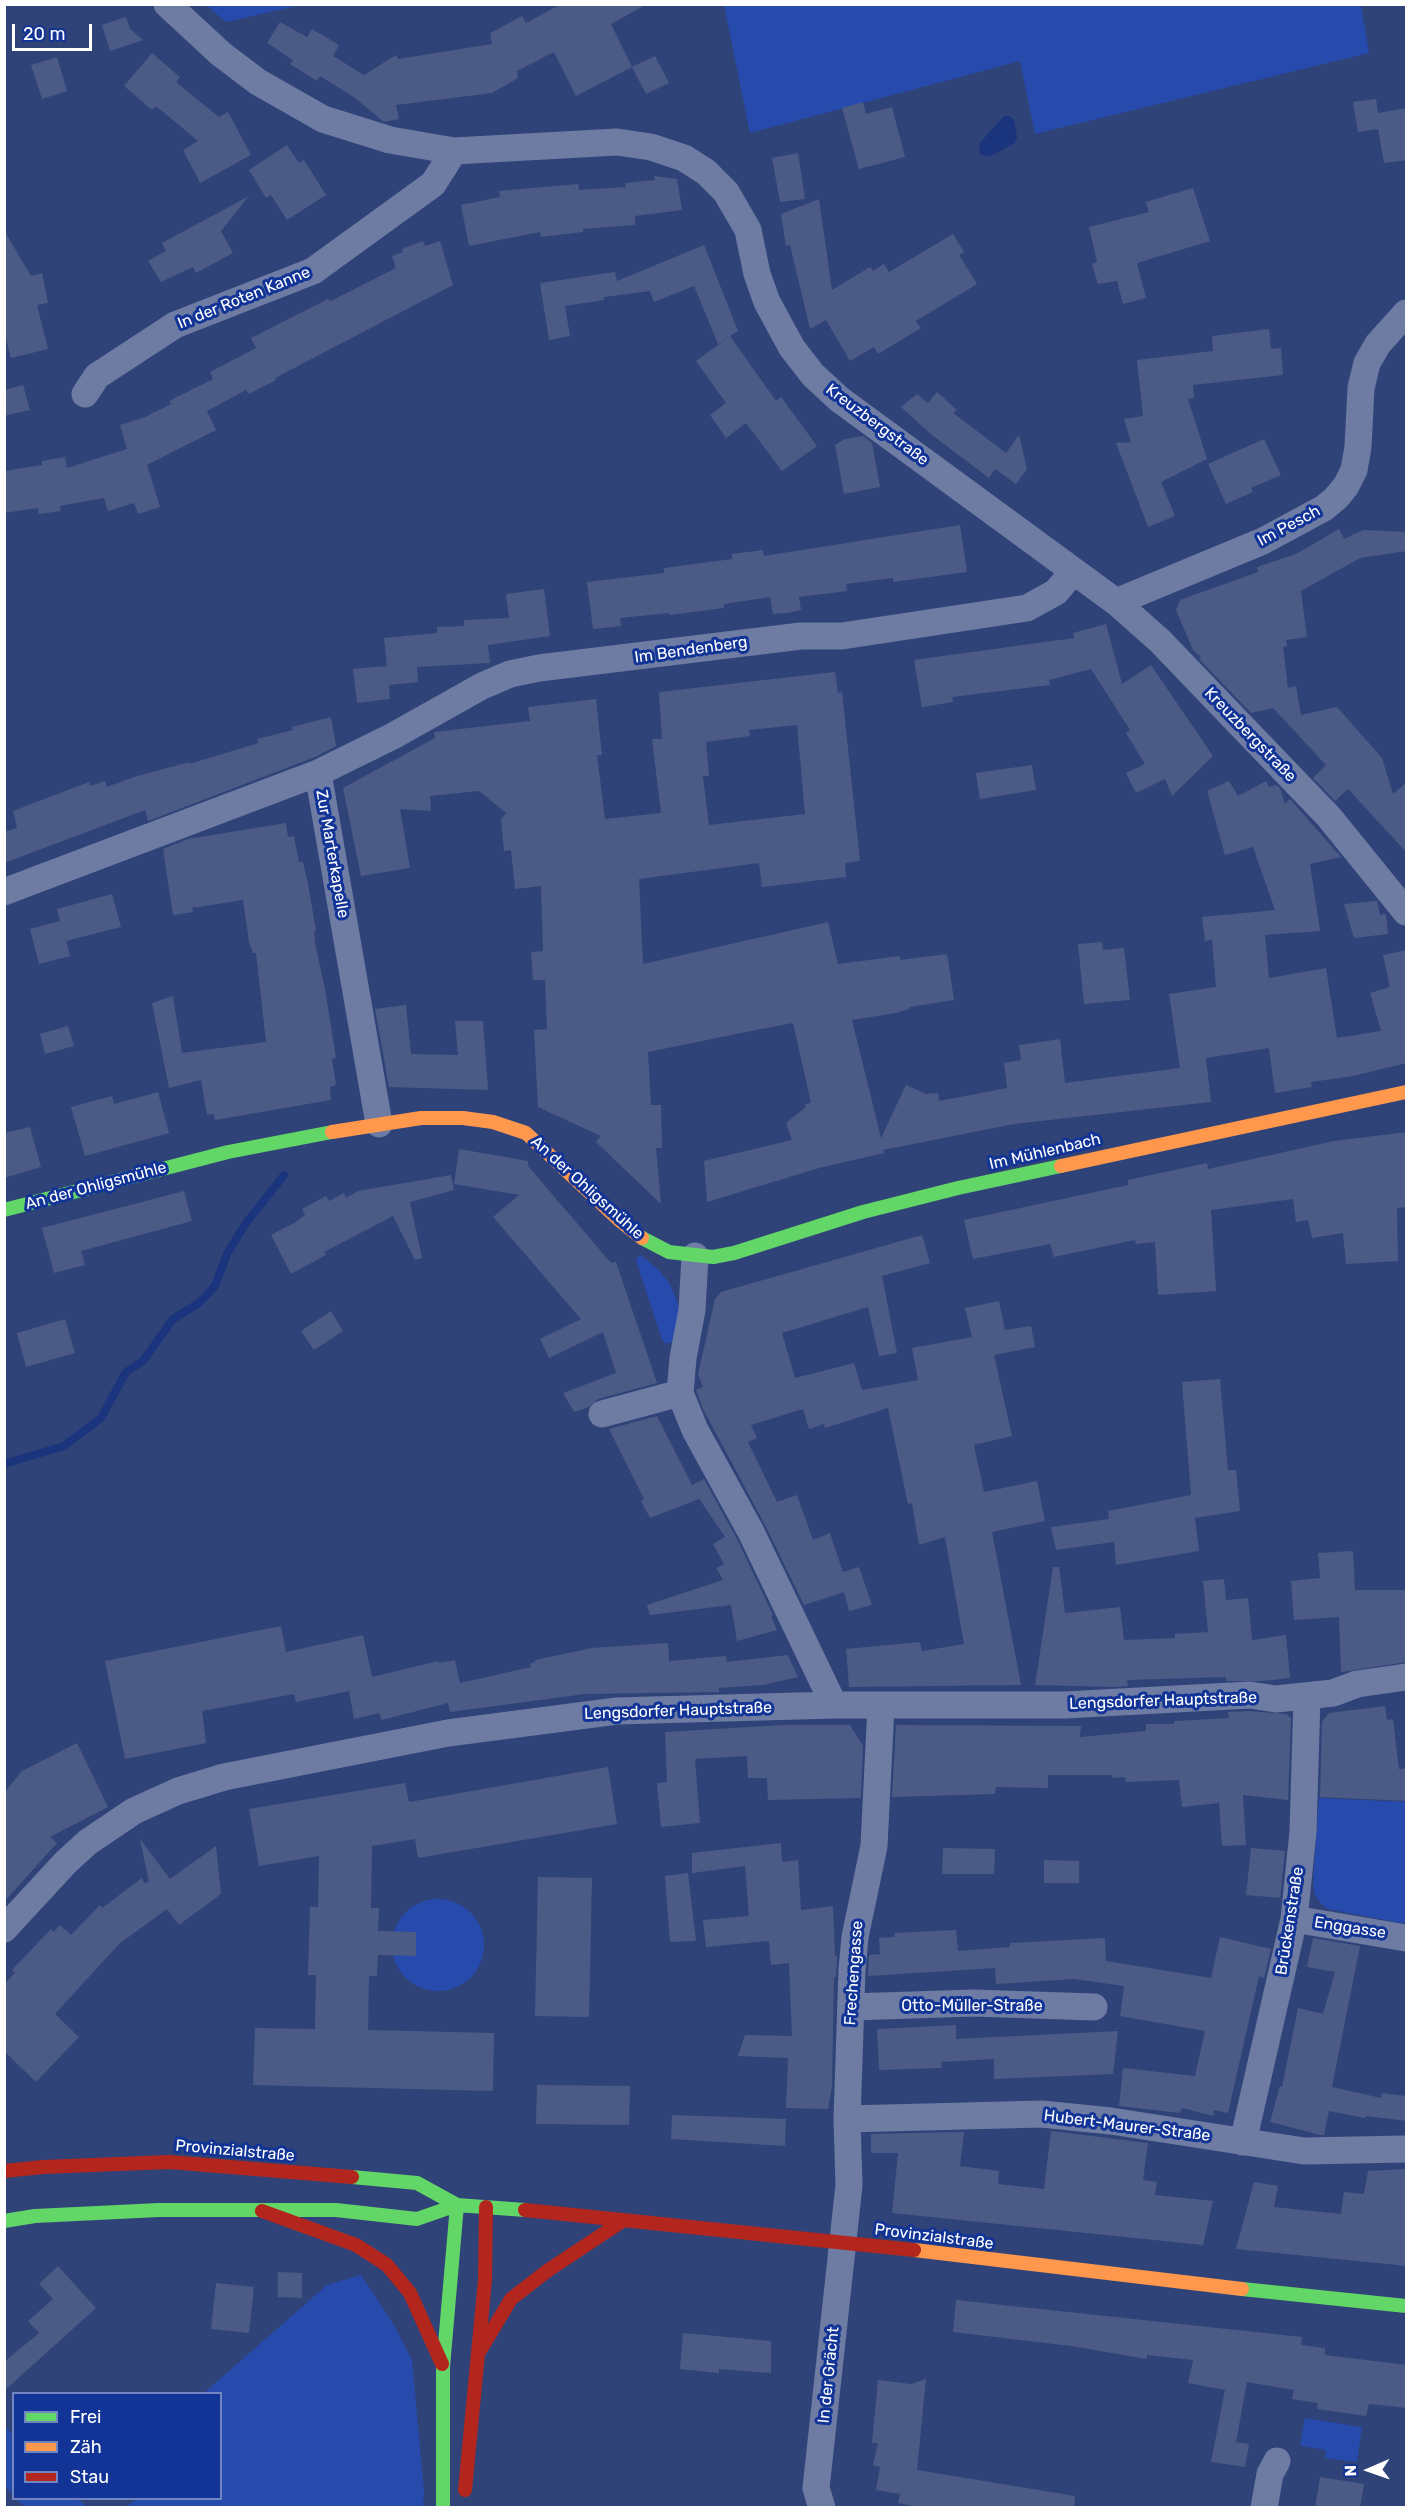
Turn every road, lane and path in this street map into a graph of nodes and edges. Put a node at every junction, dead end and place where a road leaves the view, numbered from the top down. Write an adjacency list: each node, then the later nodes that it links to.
1 (167, 4): 2 (street, Kreuzbergstraße)
2 (454, 151): 4 (street, In der Roten Kanne); 5 (street, Kreuzbergstraße)
3 (1407, 313): 6 (street, Im Pesch)
4 (85, 394)
5 (1073, 572): 6 (street, Kreuzbergstraße); 7 (street, Im Bendenberg)
6 (1116, 602): 9 (street, Kreuzbergstraße)
7 (318, 773): 8 (street, Zur Marterkapelle); 11 (street, Zur Marterkapelle)
8 (4, 892)
9 (1407, 912)
10 (1407, 1092): 13 (main road, Im Mühlenbach)
11 (379, 1124): 12 (main road, An der Ohligsmühle); 13 (main road, An der Ohligsmühle)
12 (4, 1210)
13 (695, 1256): 14 (street)
14 (680, 1393): 15 (street); 18 (street)
15 (602, 1414)
16 (1407, 1677): 17 (street, Lengsdorfer Hauptstraße)
17 (1307, 1697): 19 (street, Lengsdorfer Hauptstraße); 20 (street, Brückenstraße)
18 (834, 1705): 19 (street, Lengsdorfer Hauptstraße); 21 (street, Lengsdorfer Hauptstraße)
19 (881, 1706): 23 (street, Frechengasse)
20 (1294, 1919): 22 (street, Enggasse); 26 (street, Brückenstraße)
21 (4, 1929)
22 (1407, 1938)
23 (851, 2007): 24 (street, Otto-Müller-Straße); 25 (street, Frechengasse)
24 (1094, 2007)
25 (847, 2119): 26 (street, Hubert-Maurer-Straße); 34 (street, Frechengasse)
26 (1243, 2142): 27 (street, Hubert-Maurer-Straße)
27 (1407, 2149)
28 (4, 2171): 29 (main road, Provinzialstraße)
29 (457, 2205): 30 (main road, Provinzialstraße); 31 (main road, Provinzialstraße); 37 (main road)
30 (486, 2207): 32 (main road, Provinzialstraße); 36 (main road)
31 (262, 2211): 33 (main road, Provinzialstraße); 37 (main road)
32 (624, 2220): 34 (main road, Provinzialstraße); 36 (main road)
33 (4, 2221)
34 (844, 2242): 35 (main road, Provinzialstraße); 41 (street, In der Grächt)
35 (1407, 2306)
36 (477, 2356): 40 (main road)
37 (443, 2367): 39 (main road)
38 (1276, 2461): 42 (street)
39 (443, 2508)
40 (464, 2508)
41 (822, 2508)
42 (1264, 2508)

